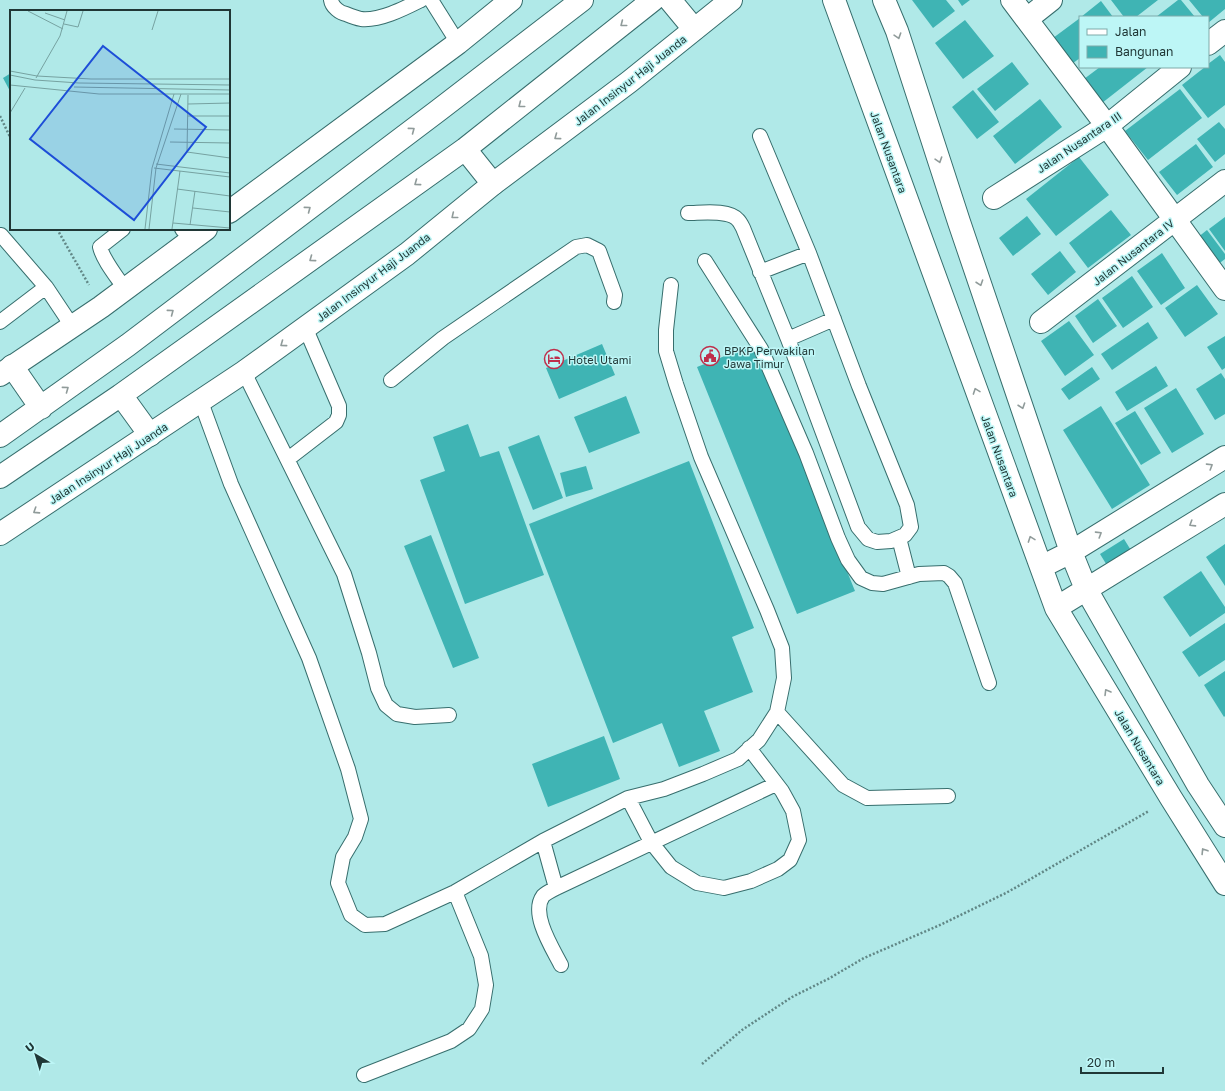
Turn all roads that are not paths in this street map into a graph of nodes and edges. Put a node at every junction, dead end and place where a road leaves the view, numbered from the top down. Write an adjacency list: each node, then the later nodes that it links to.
1 (331, 0): 2 (lane)
2 (421, 0)
3 (431, 0): 16 (lane)
4 (511, 0): 16 (main road)
5 (582, 0): 50 (main road, one-way to 5)
6 (653, 0): 21 (main road, one-way to 21)
7 (670, 0): 14 (main road)
8 (731, 0): 14 (main road, Jalan Insinyur Haji Juanda)
9 (834, 0): 60 (main road, Jalan Nusantara, one-way to 9)
10 (884, 0): 59 (main road, one-way to 59)
11 (1012, 0): 13 (main road)
12 (1051, 0): 13 (main road)
13 (1026, 19): 19 (main road)
14 (694, 29): 23 (main road, Jalan Insinyur Haji Juanda, one-way to 23)
15 (1225, 31): 17 (main road)
16 (458, 43): 25 (main road)
17 (1209, 43)
18 (1179, 68): 19 (main road, Jalan Nusantara III)
19 (1107, 126): 24 (main road, Jalan Nusantara III); 27 (main road)
20 (760, 136): 31 (lane)
21 (465, 149): 23 (main road); 48 (main road, one-way to 48)
22 (1225, 181): 27 (main road, Jalan Nusantara IV)
23 (493, 184): 43 (main road, Jalan Insinyur Haji Juanda, one-way to 43)
24 (994, 198)
25 (230, 211)
26 (688, 214): 33 (lane)
27 (1176, 219): 37 (main road); 41 (main road, Jalan Nusantara IV)
28 (123, 230): 36 (lane)
29 (193, 233): 36 (main road)
30 (1, 235): 35 (lane)
31 (808, 253): 33 (lane); 39 (lane)
32 (706, 261): 61 (lane)
33 (760, 272): 44 (lane)
34 (671, 285): 65 (lane)
35 (46, 287): 40 (lane); 42 (lane)
36 (125, 289): 42 (main road)
37 (1225, 289)
38 (614, 302): 47 (lane)
39 (834, 320): 44 (lane); 58 (lane)
40 (0, 322)
41 (1041, 322)
42 (72, 326): 45 (main road)
43 (305, 327): 46 (main road, Jalan Insinyur Haji Juanda, one-way to 46); 54 (lane)
44 (788, 338): 58 (lane)
45 (6, 371): 50 (main road)
46 (244, 372): 49 (main road, Jalan Insinyur Haji Juanda); 54 (lane)
47 (391, 380)
48 (122, 395): 51 (main road); 55 (main road)
49 (201, 402): 51 (main road, Jalan Insinyur Haji Juanda); 76 (lane)
50 (40, 408): 52 (main road)
51 (150, 435): 57 (main road, Jalan Insinyur Haji Juanda, one-way to 57)
52 (0, 436)
53 (1225, 457): 59 (main road, one-way to 53)
54 (288, 459): 66 (lane)
55 (0, 477)
56 (1225, 504): 62 (main road, one-way to 62)
57 (0, 534)
58 (899, 538): 61 (lane)
59 (1071, 552): 60 (main road); 62 (main road)
60 (1041, 567): 63 (main road, Jalan Nusantara)
61 (909, 577): 64 (lane)
62 (1086, 589): 63 (main road); 71 (main road)
63 (1056, 608): 74 (main road, Jalan Nusantara, one-way to 63)
64 (989, 683)
65 (777, 712): 67 (lane); 69 (lane)
66 (449, 715)
67 (749, 748): 68 (lane); 70 (lane)
68 (776, 784): 73 (lane); 73 (lane)
69 (948, 796)
70 (628, 798): 72 (lane); 73 (lane)
71 (1225, 826)
72 (544, 841): 75 (lane); 76 (lane)
73 (651, 842): 75 (lane)
74 (1225, 884)
75 (556, 888): 77 (lane)
76 (455, 892): 78 (lane)
77 (562, 965)
78 (364, 1075)

